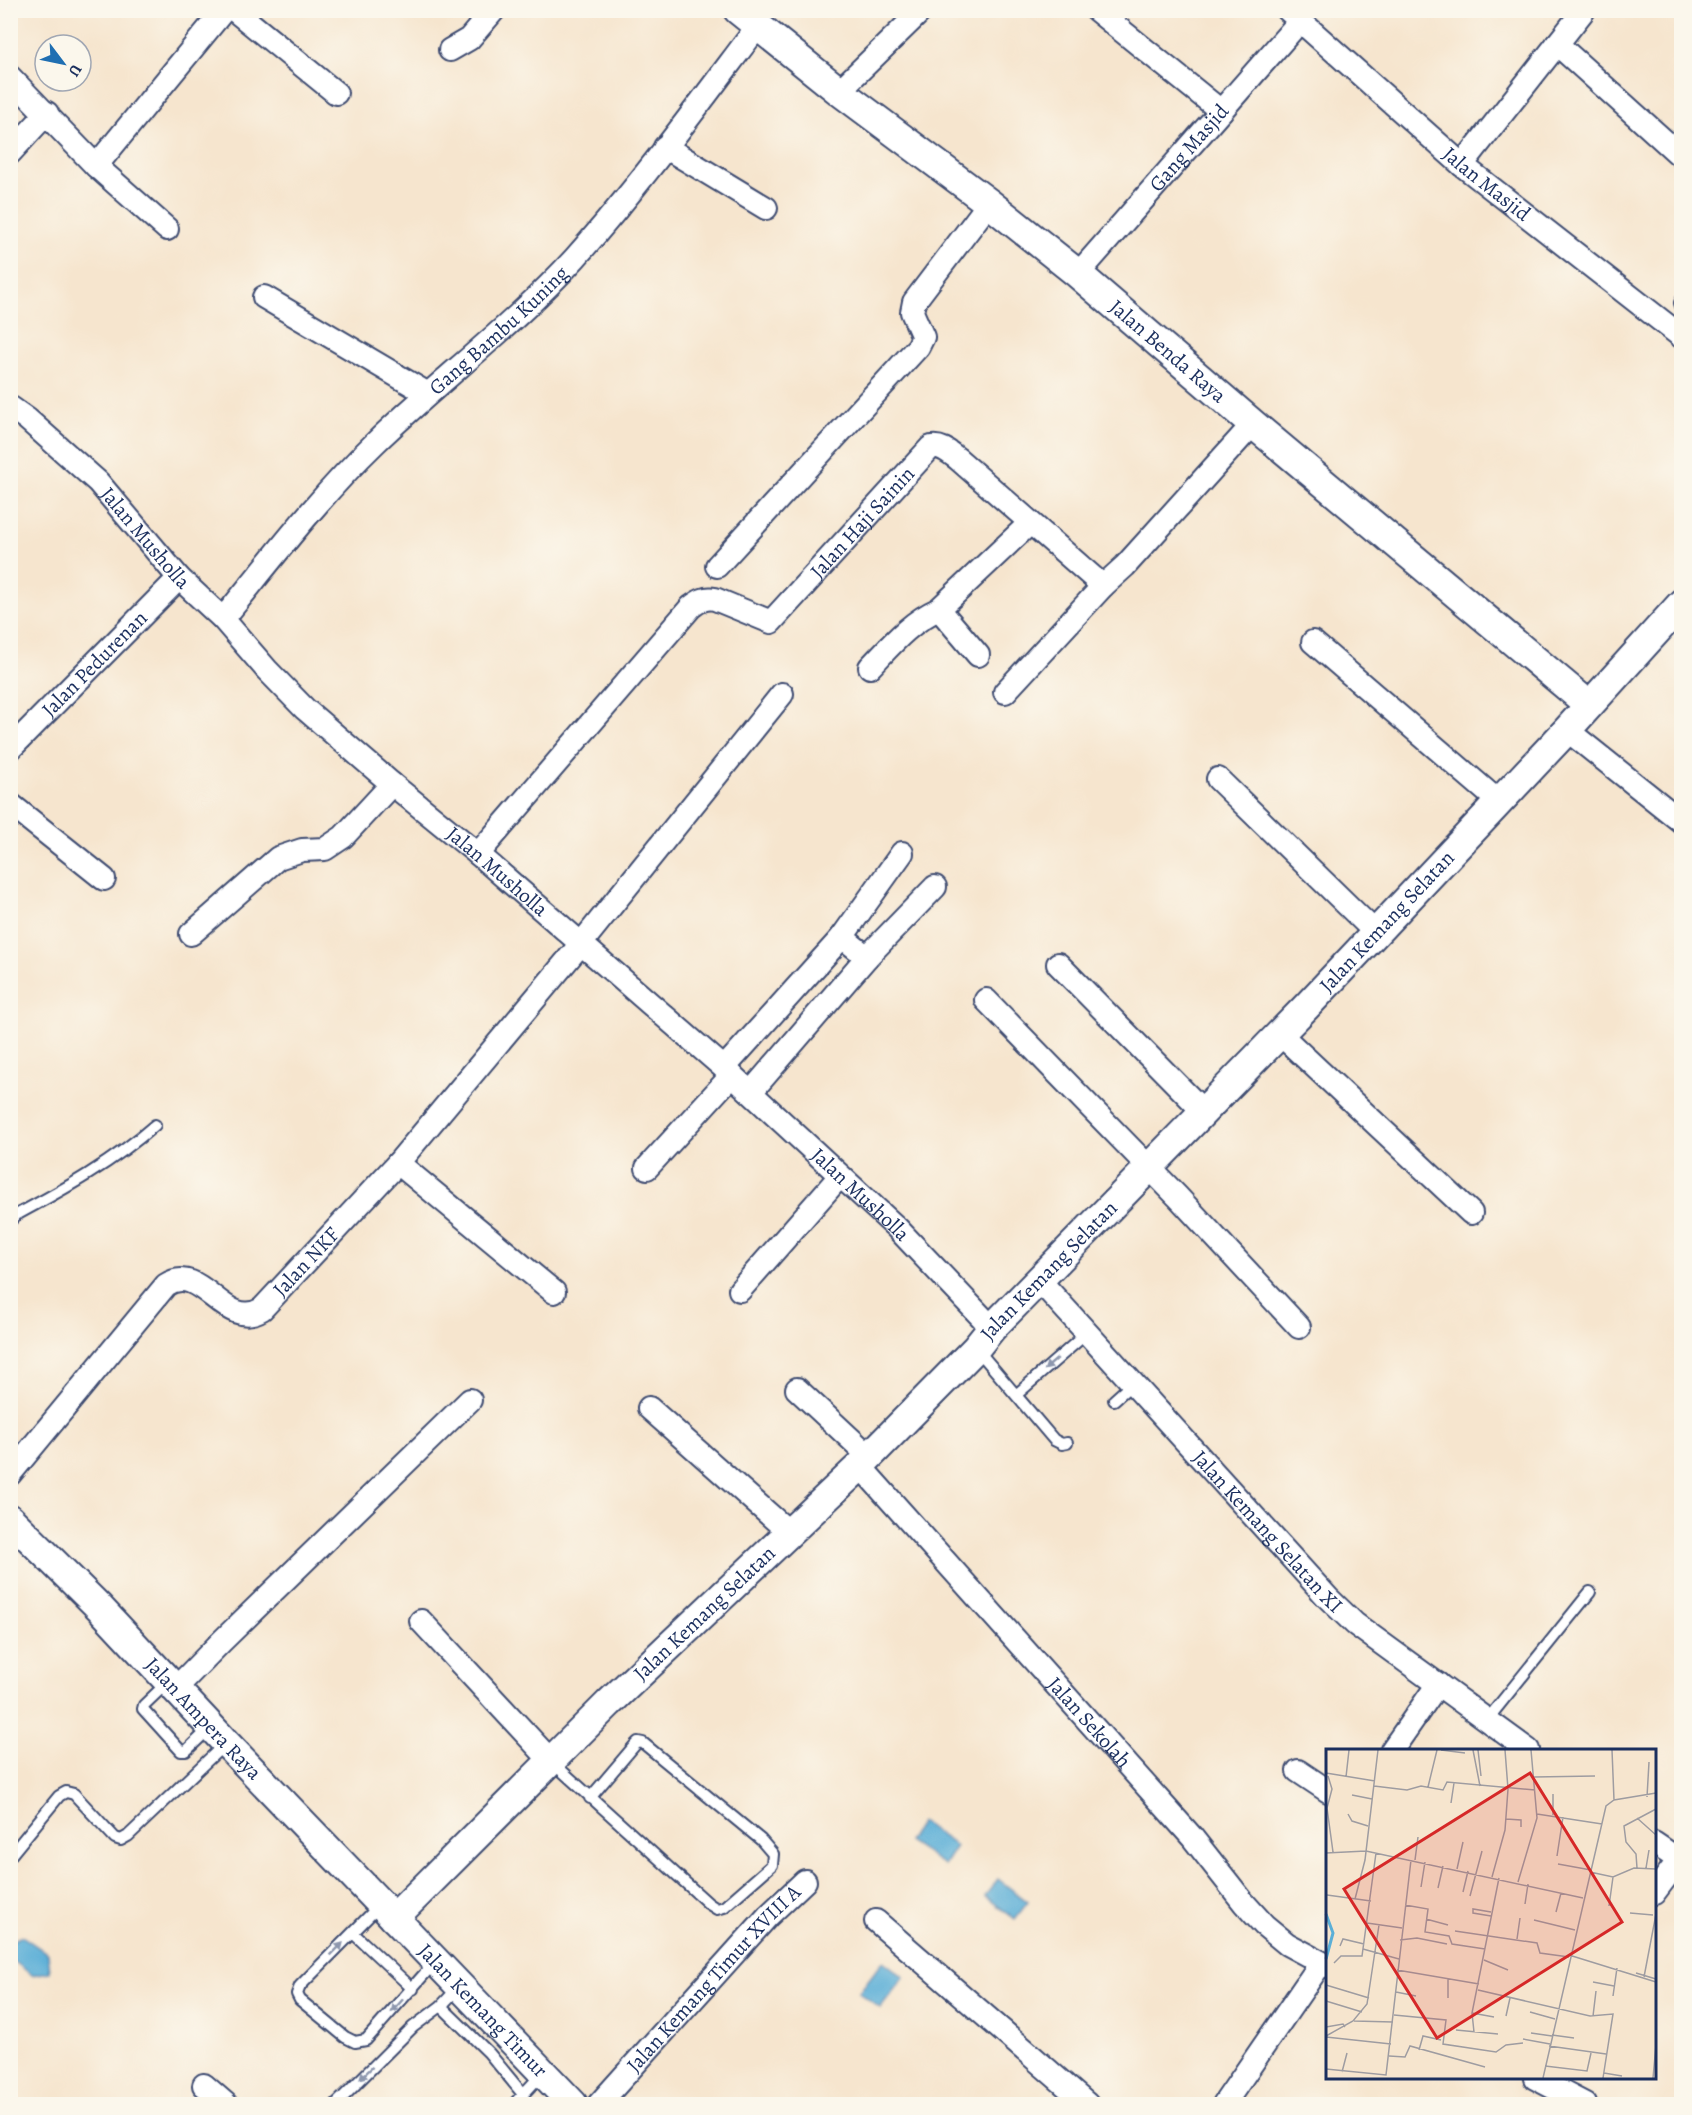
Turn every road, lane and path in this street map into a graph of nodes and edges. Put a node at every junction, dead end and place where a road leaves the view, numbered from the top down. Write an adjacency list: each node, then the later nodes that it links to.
1 (224, 10): 20 (street)
2 (234, 10): 13 (street)
3 (494, 10): 10 (street)
4 (922, 10): 12 (street)
5 (1096, 10): 14 (street)
6 (1584, 10): 9 (street)
7 (1294, 16): 14 (street, Gang Masjid); 19 (street, Jalan Masjid)
8 (748, 18): 12 (street, Jalan Benda Raya); 16 (street, Gang Bambu Kuning)
9 (1557, 44): 18 (street); 19 (street)
10 (450, 50)
11 (10, 77): 15 (street)
12 (839, 91): 21 (street, Jalan Benda Raya)
13 (336, 93)
14 (1221, 111): 24 (street, Gang Masjid)
15 (47, 113): 17 (street); 20 (street)
16 (665, 147): 22 (street); 29 (street, Gang Bambu Kuning)
17 (10, 153)
18 (1682, 157)
19 (1462, 165): 28 (street, Jalan Masjid)
20 (96, 166): 23 (street)
21 (989, 202): 24 (street, Jalan Benda Raya); 33 (street)
22 (766, 208)
23 (168, 229)
24 (1078, 274): 31 (street, Jalan Benda Raya)
25 (264, 297): 29 (street)
26 (1682, 299): 27 (lane)
27 (1682, 309)
28 (1682, 337)
29 (428, 394): 38 (street, Gang Bambu Kuning)
30 (14, 416): 34 (street, Jalan Musholla)
31 (1253, 424): 35 (street); 44 (street, Jalan Benda Raya)
32 (1029, 524): 35 (street, Jalan Haji Sainin); 37 (street); 53 (street, Jalan Haji Sainin)
33 (717, 566)
34 (179, 578): 38 (street, Jalan Musholla); 46 (street, Jalan Pedurenan)
35 (1103, 586): 42 (street)
36 (1682, 603): 44 (street, Jalan Kemang Selatan)
37 (939, 609): 40 (street); 41 (street)
38 (223, 619): 48 (street, Jalan Musholla)
39 (1313, 642): 49 (street)
40 (978, 654)
41 (870, 667)
42 (1005, 692)
43 (782, 694): 59 (street, Jalan NKF)
44 (1589, 705): 45 (street, Jalan Kemang Selatan)
45 (1567, 730): 49 (street, Jalan Kemang Selatan); 51 (street)
46 (10, 750)
47 (1218, 779): 56 (street)
48 (392, 784): 53 (street, Jalan Musholla); 57 (street)
49 (1499, 802): 56 (street, Jalan Kemang Selatan)
50 (10, 804): 54 (street)
51 (1682, 822)
52 (902, 853): 58 (street)
53 (478, 854): 59 (street, Jalan Musholla)
54 (104, 879)
55 (936, 887): 60 (street)
56 (1376, 933): 63 (street, Jalan Kemang Selatan)
57 (191, 934)
58 (842, 937): 60 (street); 64 (street)
59 (580, 945): 64 (street, Jalan Musholla); 68 (street, Jalan NKF)
60 (867, 957): 65 (street)
61 (1058, 964): 66 (street)
62 (986, 1000): 69 (street)
63 (1280, 1034): 66 (street, Jalan Kemang Selatan); 72 (street)
64 (728, 1071): 65 (street, Jalan Musholla); 70 (street)
65 (751, 1092): 71 (street, Jalan Musholla)
66 (1204, 1112): 69 (street, Jalan Kemang Selatan)
67 (155, 1125): 73 (lane)
68 (398, 1163): 76 (street); 88 (street, Jalan NKF)
69 (1149, 1167): 74 (street, Jalan Kemang Selatan); 77 (street)
70 (647, 1168)
71 (840, 1176): 75 (street); 79 (street, Jalan Musholla)
72 (1471, 1213)
73 (10, 1221)
74 (1039, 1280): 78 (street, Jalan Kemang Selatan XI); 79 (street, Jalan Kemang Selatan)
75 (740, 1290)
76 (554, 1292)
77 (1299, 1327)
78 (1087, 1333): 80 (street, Jalan Kemang Selatan XI); 82 (lane, one-way to 82)
79 (984, 1338): 82 (lane); 87 (street, Jalan Kemang Selatan)
80 (1133, 1383): 84 (lane); 93 (street, Jalan Kemang Selatan XI)
81 (797, 1389): 87 (street, Jalan Sekolah)
82 (1016, 1395): 86 (lane)
83 (470, 1400): 94 (street)
84 (1114, 1400)
85 (650, 1408): 90 (street)
86 (1067, 1443)
87 (865, 1461): 90 (street, Jalan Kemang Selatan); 112 (street, Jalan Sekolah)
88 (10, 1474)
89 (14, 1528): 94 (street, Jalan Ampera Raya)
90 (790, 1533): 99 (street, Jalan Kemang Selatan)
91 (1590, 1592): 95 (lane)
92 (421, 1621): 99 (street)
93 (1438, 1684): 95 (street, Jalan Kemang Selatan XI); 97 (street)
94 (172, 1686): 96 (street, Jalan Ampera Raya); 96 (lane)
95 (1487, 1720): 98 (street, Jalan Kemang Selatan XI)
96 (218, 1735): 104 (lane); 108 (street, Jalan Ampera Raya)
97 (1393, 1749)
98 (1527, 1749)
99 (552, 1762): 102 (lane); 108 (street, Jalan Kemang Selatan)
100 (1298, 1771): 101 (street)
101 (1326, 1790)
102 (590, 1798): 102 (lane)
103 (1656, 1844): 105 (street)
104 (10, 1856)
105 (1680, 1859): 107 (street)
106 (805, 1881): 124 (street, Jalan Kemang Timur XVIII A)
107 (1656, 1890)
108 (387, 1911): 110 (lane); 111 (street, Jalan Kemang Timur)
109 (876, 1921): 125 (street)
110 (353, 1933): 113 (lane); 113 (lane, one-way to 110)
111 (435, 1961): 113 (lane); 114 (street, Jalan Kemang Timur)
112 (1324, 1964): 119 (street)
113 (412, 1989)
114 (450, 1997): 115 (street, Jalan Kemang Timur); 118 (lane); 121 (lane, one-way to 121)
115 (544, 2072): 118 (lane); 123 (street, Jalan Kemang Timur)
116 (1537, 2079): 126 (street)
117 (204, 2085): 120 (street)
118 (522, 2093): 122 (lane)
119 (1231, 2102)
120 (226, 2104)
121 (336, 2104)
122 (514, 2104)
123 (573, 2104)
124 (599, 2104)
125 (1088, 2104)
126 (1585, 2104)

